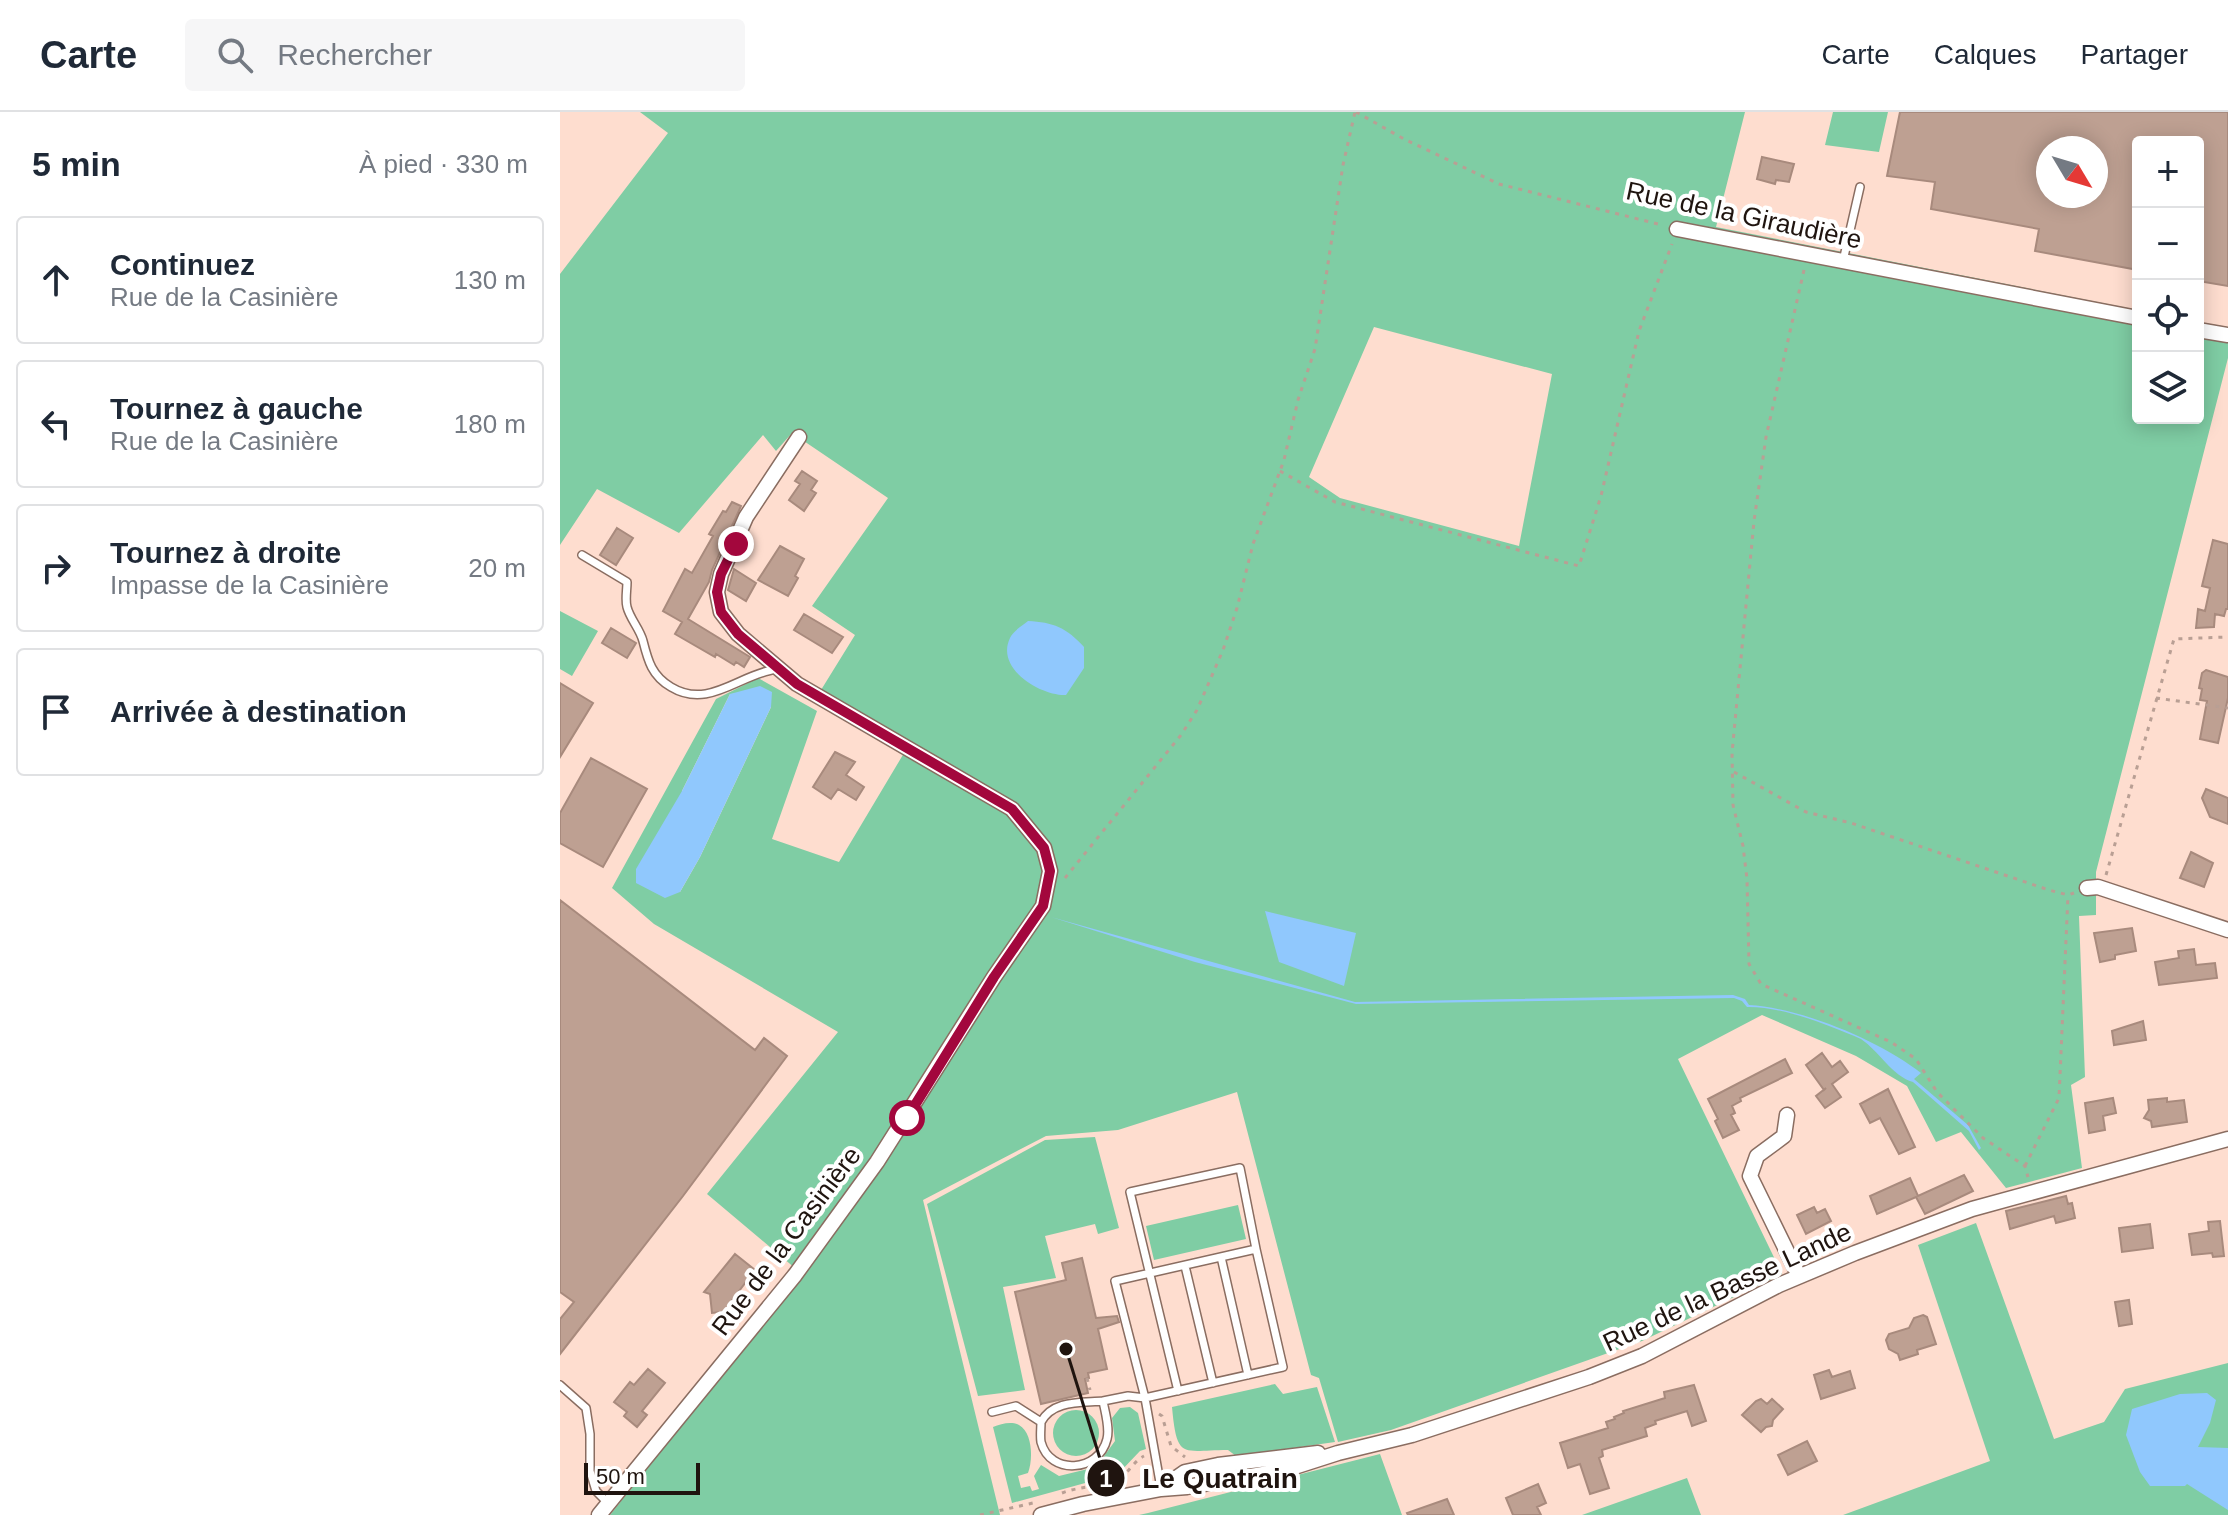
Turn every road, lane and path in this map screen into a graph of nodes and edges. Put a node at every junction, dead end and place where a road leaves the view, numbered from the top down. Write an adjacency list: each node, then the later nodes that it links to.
1 (1356, 112): 3 (path, Rue de la Giraudière); 10 (path)
2 (1860, 187): 5 (lane)
3 (1677, 229): 4 (street, Rue de la Giraudière); 10 (path)
4 (1806, 254): 5 (street, Rue de la Giraudière); 16 (path)
5 (1843, 261): 6 (street, Rue de la Giraudière)
6 (2132, 317)
7 (2204, 331): 8 (street)
8 (2228, 335)
9 (799, 437): 13 (street, Rue de la Casinière)
10 (1280, 471): 17 (path)
11 (582, 555): 13 (lane)
12 (2228, 637): 14 (path)
13 (777, 668): 42 (street, Rue de la Casinière)
14 (2156, 698): 15 (path); 18 (path)
15 (2228, 708)
16 (1734, 772): 19 (path); 23 (path)
17 (1060, 883)
18 (2095, 888): 19 (path); 20 (street)
19 (2068, 895): 23 (path)
20 (2228, 930)
21 (1787, 1115): 29 (street)
22 (2228, 1139): 24 (street, Rue de la Basse Lande)
23 (2025, 1166): 24 (path)
24 (2031, 1193): 29 (street, Rue de la Basse Lande)
25 (1256, 1249): 26 (lane); 28 (lane); 30 (lane)
26 (1221, 1257): 27 (lane); 30 (lane)
27 (1185, 1266): 28 (lane); 31 (lane)
28 (1150, 1273): 33 (lane); 34 (lane)
29 (1799, 1276): 40 (street, Rue de la Basse Lande)
30 (1248, 1375): 31 (lane)
31 (1213, 1383): 33 (lane)
32 (560, 1385): 42 (lane)
33 (1178, 1391): 34 (lane)
34 (1145, 1398): 35 (lane); 39 (lane)
35 (1103, 1401): 37 (lane); 37 (lane)
36 (992, 1412): 37 (lane)
37 (1041, 1422)
38 (1174, 1450): 39 (path)
39 (1155, 1455): 40 (lane); 41 (path)
40 (1161, 1489): 43 (street, Rue de la Basse Lande)
41 (1059, 1494)
42 (604, 1509)
43 (1038, 1509): 44 (path)
44 (980, 1515)

